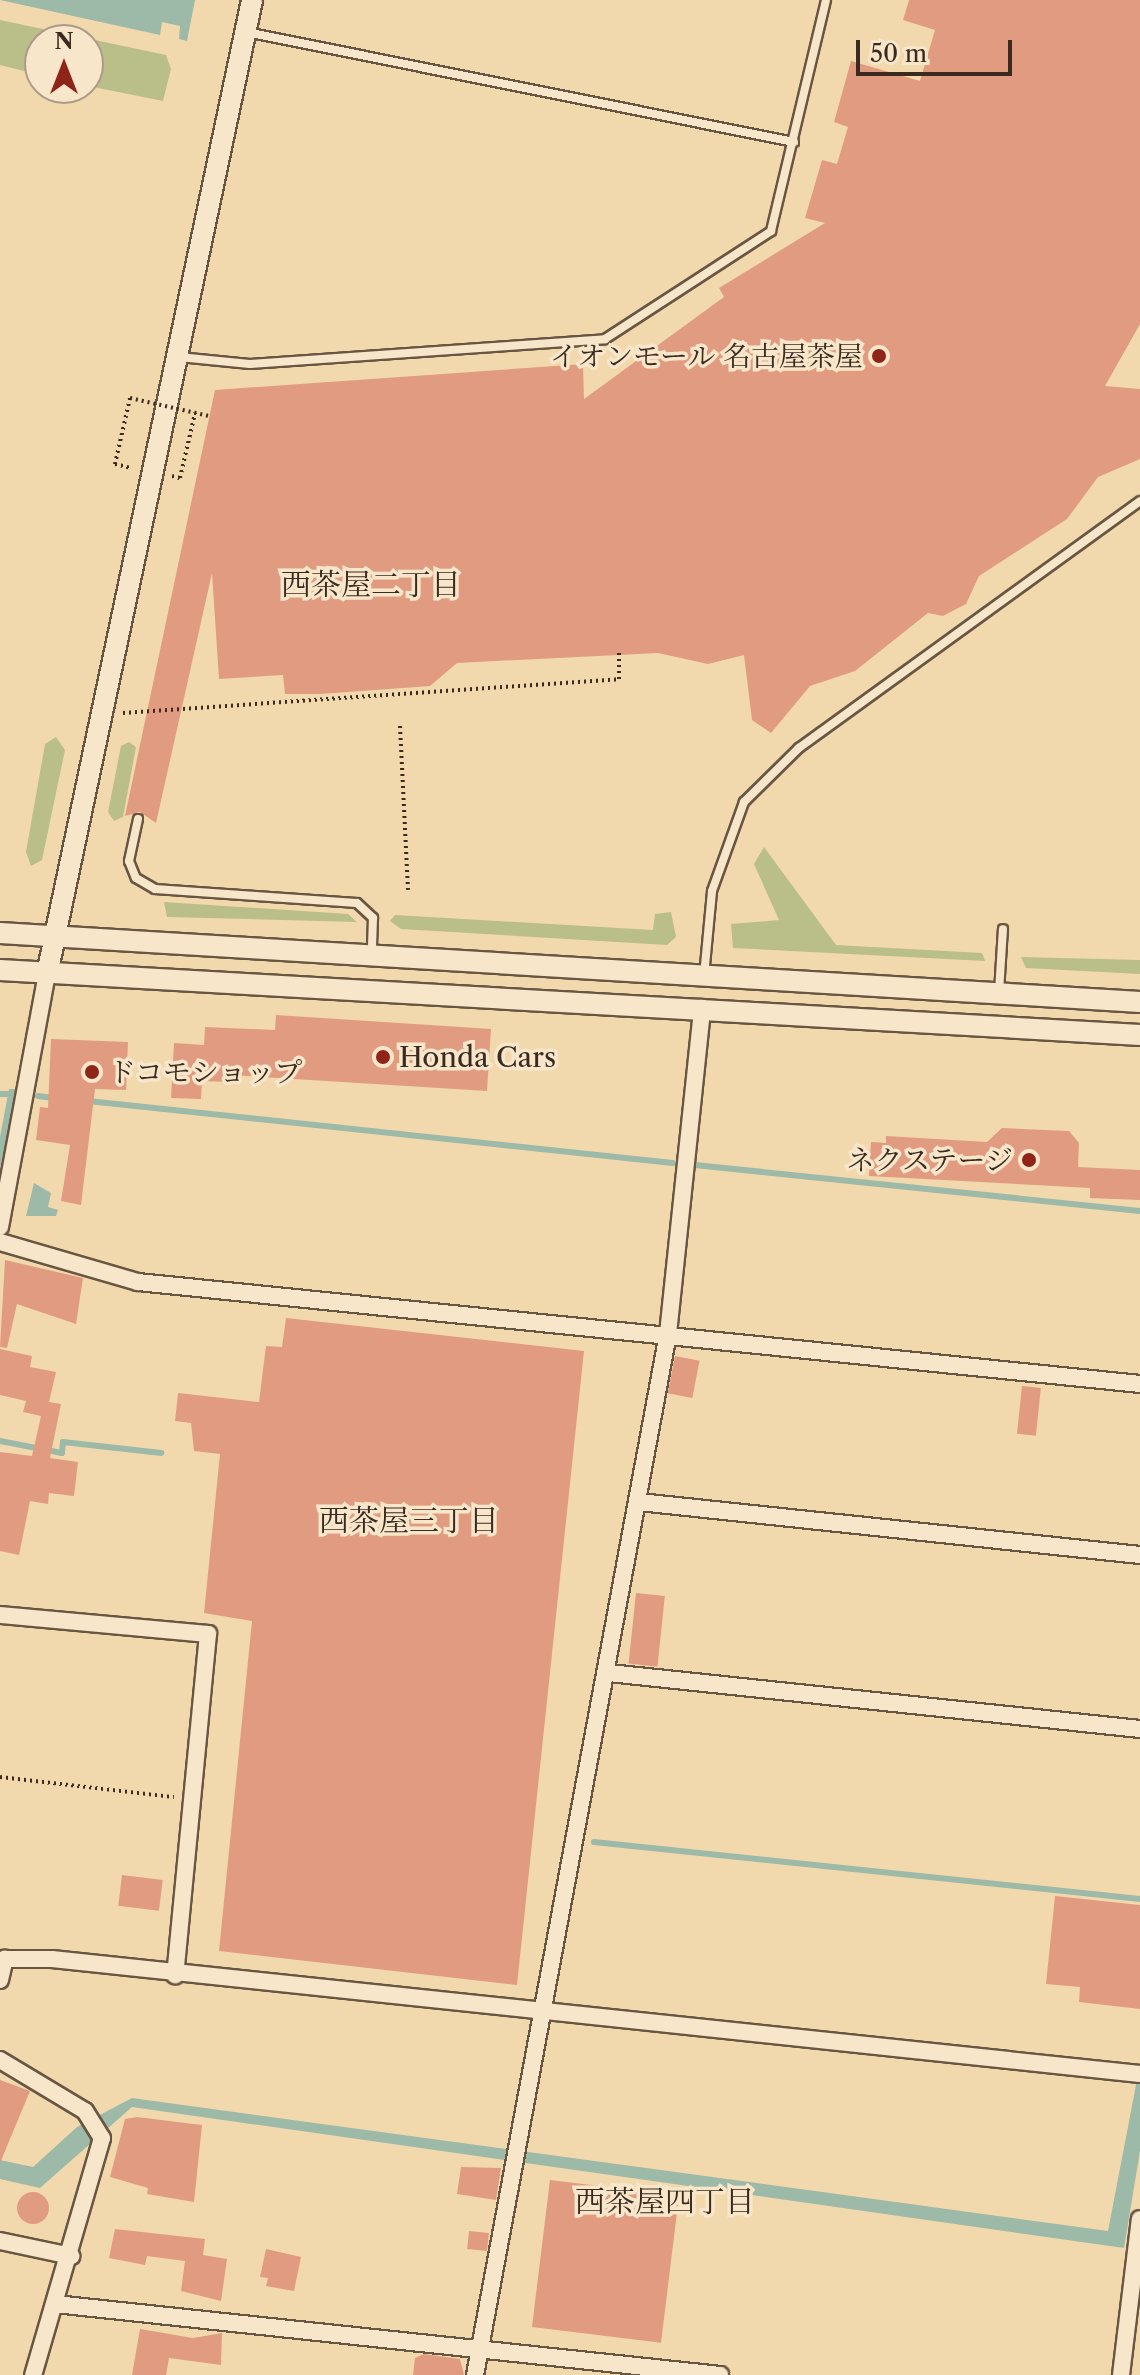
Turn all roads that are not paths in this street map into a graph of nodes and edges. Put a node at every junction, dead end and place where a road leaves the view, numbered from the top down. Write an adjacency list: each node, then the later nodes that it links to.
1 (252, 0): 3 (street)
2 (826, 0): 4 (lane)
3 (245, 32): 4 (lane); 5 (street)
4 (794, 142): 5 (lane)
5 (177, 357): 10 (street)
6 (1140, 501): 14 (lane)
7 (138, 819): 11 (lane)
8 (1003, 929): 15 (lane)
9 (0, 933): 10 (street)
10 (55, 936): 11 (street); 13 (street)
11 (371, 958): 14 (street)
12 (0, 970): 13 (street)
13 (47, 974): 17 (street); 19 (street)
14 (704, 977): 15 (street)
15 (998, 994): 16 (street)
16 (1140, 1002)
17 (702, 1008): 18 (street); 21 (street)
18 (1140, 1035)
19 (0, 1227)
20 (0, 1242): 21 (street)
21 (668, 1334): 22 (street); 23 (street)
22 (1140, 1384)
23 (639, 1502): 24 (street); 26 (street)
24 (1140, 1555)
25 (0, 1615): 28 (street)
26 (609, 1673): 27 (street); 30 (street)
27 (1140, 1729)
28 (175, 1975): 29 (street); 30 (street)
29 (0, 1980)
30 (541, 2011): 32 (street); 37 (street)
31 (0, 2060): 35 (street)
32 (1136, 2074)
33 (1140, 2219): 41 (street)
34 (0, 2241): 35 (street)
35 (71, 2256): 36 (street)
36 (55, 2304): 37 (street); 38 (street)
37 (481, 2349): 39 (street); 40 (street)
38 (33, 2375)
39 (475, 2375)
40 (720, 2375)
41 (1121, 2375)

